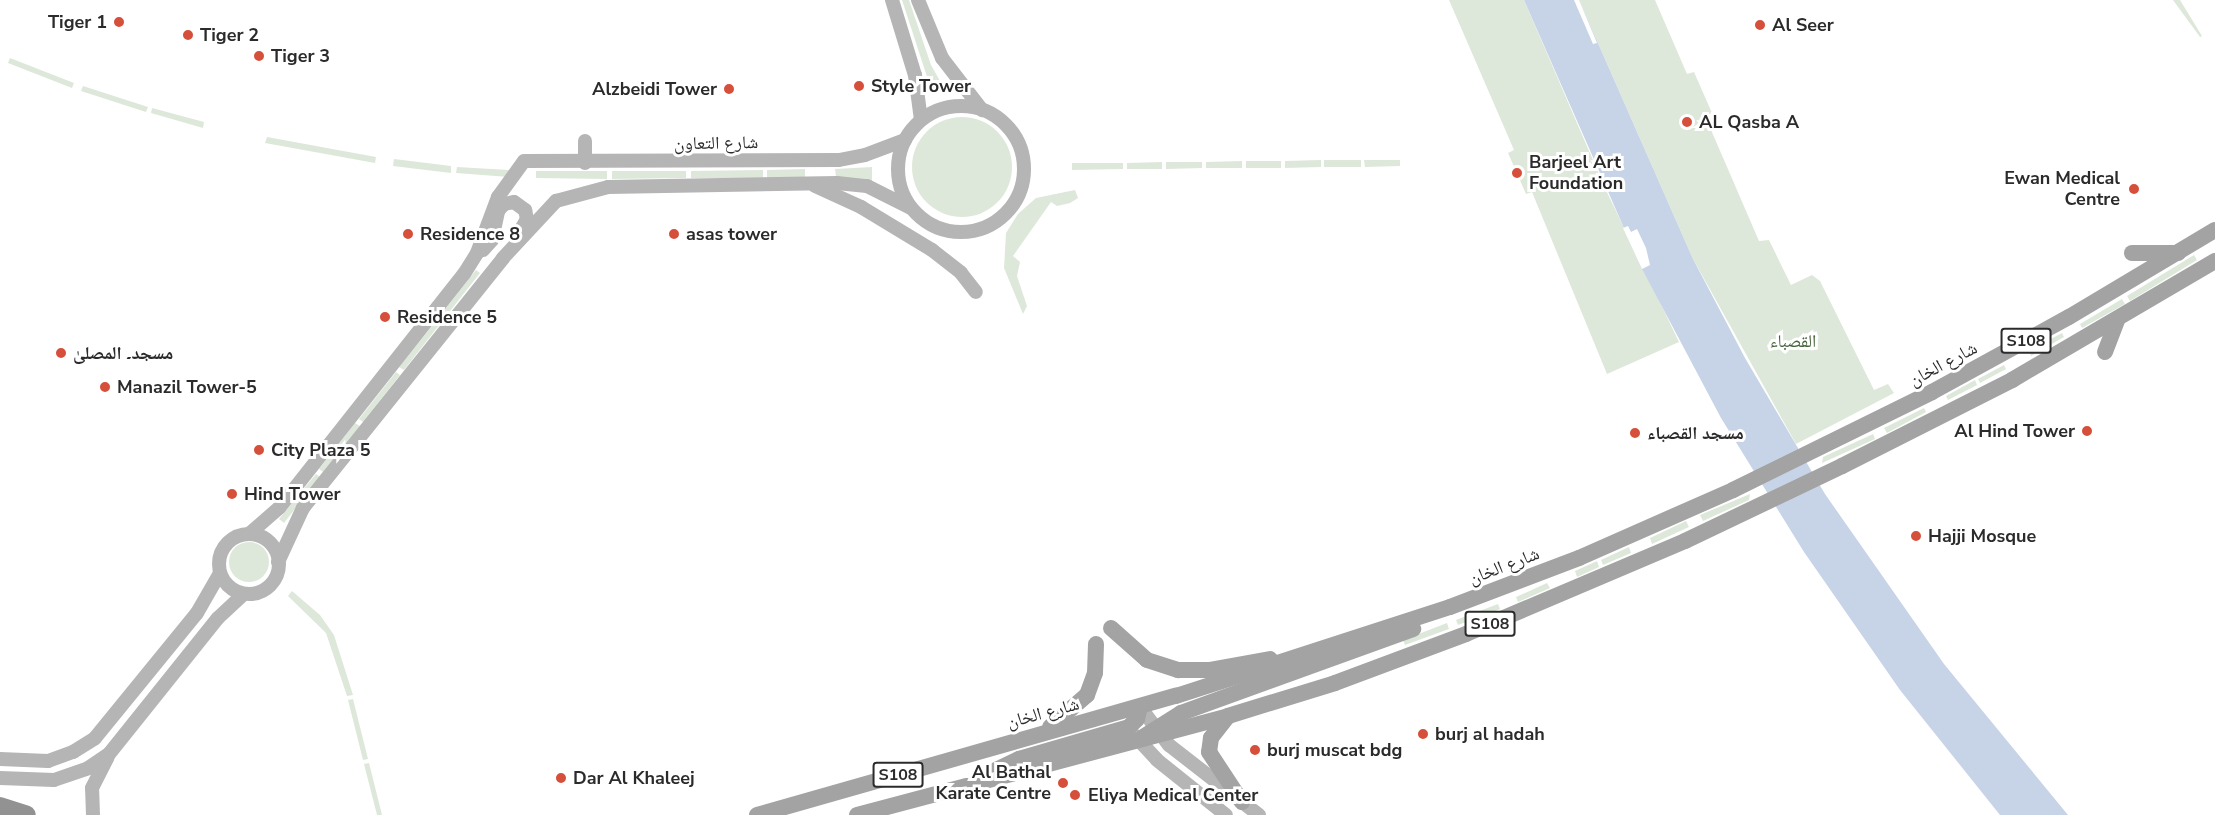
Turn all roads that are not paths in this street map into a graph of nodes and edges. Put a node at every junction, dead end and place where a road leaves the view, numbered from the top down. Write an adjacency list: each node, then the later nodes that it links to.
1 (892, 0): 4 (main road)
2 (918, 1): 3 (main road)
3 (982, 110): 4 (main road); 9 (main road)
4 (921, 120): 5 (main road)
5 (905, 140): 7 (main road, شارع التعاون); 9 (main road)
6 (585, 141): 7 (main road)
7 (585, 163): 11 (main road, شارع التعاون)
8 (811, 184): 9 (main road); 14 (main road); 16 (main road)
9 (911, 208)
10 (2215, 230): 13 (main road, شارع الخان / S108)
11 (477, 253): 14 (main road); 19 (main road)
12 (2132, 253): 13 (main road)
13 (2178, 253): 23 (main road, شارع الخان / S108)
14 (503, 258): 20 (main road)
15 (2215, 261): 17 (main road, S108)
16 (976, 292)
17 (2117, 321): 18 (main road); 28 (main road, S108)
18 (2105, 352)
19 (249, 534): 20 (main road); 21 (main road)
20 (278, 562): 22 (main road)
21 (220, 573): 22 (main road); 34 (main road)
22 (244, 594): 33 (main road)
23 (1450, 607): 26 (main road, شارع الخان / S108); 30 (main road)
24 (1111, 628): 26 (main road)
25 (1096, 644): 31 (main road)
26 (1286, 660): 27 (main road, شارع الخان / S108)
27 (1140, 707): 29 (main road); 30 (main road)
28 (1228, 716): 30 (main road, S108); 37 (main road)
29 (1125, 720): 31 (main road, شارع الخان / S108); 32 (main road); 36 (main road)
30 (1157, 731): 32 (main road); 37 (main road)
31 (1039, 735): 41 (main road, شارع الخان / S108)
32 (1139, 742): 36 (main road, S108); 43 (main road)
33 (109, 754): 35 (main road); 40 (main road)
34 (0, 759)
35 (0, 778)
36 (961, 790): 42 (main road, S108)
37 (1242, 802): 44 (main road)
38 (0, 806): 39 (highway)
39 (27, 815)
40 (93, 815)
41 (757, 815)
42 (857, 815)
43 (1226, 815)
44 (1259, 815)

